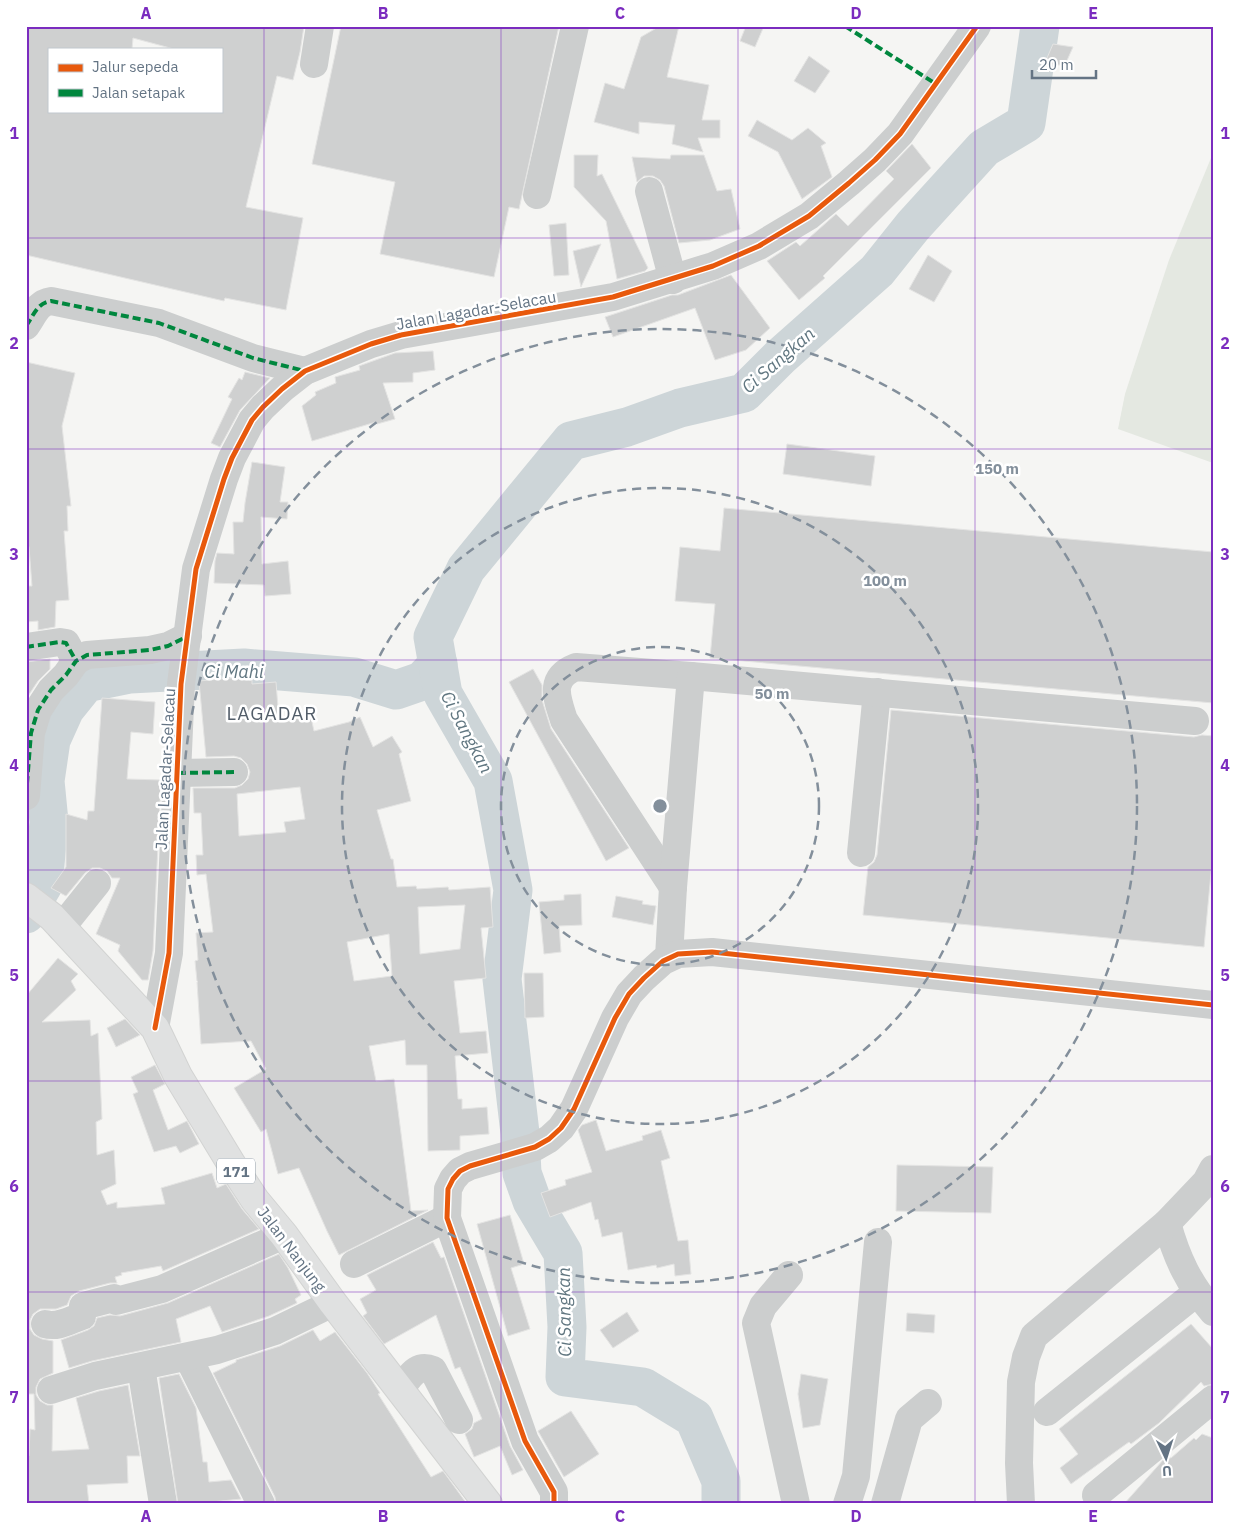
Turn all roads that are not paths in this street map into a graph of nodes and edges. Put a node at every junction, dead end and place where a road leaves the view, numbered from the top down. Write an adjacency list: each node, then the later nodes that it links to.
1 (320, 26): 4 (street)
2 (575, 26): 6 (street)
3 (977, 26): 7 (street, Jalan Lagadar-Selacau)
4 (314, 64)
5 (649, 191): 7 (street)
6 (538, 194)
7 (673, 280): 9 (street, Jalan Lagadar-Selacau)
8 (26, 326): 9 (street)
9 (305, 371): 10 (street, Jalan Lagadar-Selacau)
10 (188, 636): 12 (street); 17 (street, Jalan Lagadar-Selacau)
11 (26, 647): 12 (street)
12 (76, 662): 18 (street)
13 (691, 676): 14 (street); 21 (street); 21 (street)
14 (877, 692): 15 (street); 19 (street)
15 (1195, 721)
16 (234, 772): 17 (street)
17 (178, 773): 26 (street, Jalan Lagadar-Selacau)
18 (26, 796)
19 (862, 853)
20 (96, 882): 23 (street)
21 (672, 887): 24 (street)
22 (28, 898): 23 (main road, Jalan Nanjung / 171)
23 (56, 922): 26 (main road, Jalan Nanjung / 171)
24 (669, 957): 25 (street); 28 (street)
25 (1213, 1005)
26 (155, 1028): 30 (main road, Jalan Nanjung / 171)
27 (1213, 1169): 29 (street)
28 (447, 1218): 32 (street); 49 (street)
29 (1167, 1223): 34 (street); 53 (street)
30 (284, 1235): 35 (main road, Jalan Nanjung / 171); 36 (street)
31 (878, 1242): 51 (street)
32 (354, 1264)
33 (789, 1275): 50 (street)
34 (1204, 1302): 43 (street)
35 (333, 1303): 37 (street); 39 (main road, Jalan Nanjung / 171)
36 (45, 1324)
37 (188, 1357): 38 (street); 47 (street)
38 (141, 1367): 40 (street); 46 (street)
39 (400, 1389): 44 (street); 48 (main road, Jalan Nanjung / 171)
40 (51, 1390)
41 (1213, 1399): 45 (street)
42 (928, 1403): 52 (street)
43 (1048, 1412)
44 (459, 1420)
45 (1096, 1495)
46 (163, 1504)
47 (261, 1504)
48 (488, 1504)
49 (554, 1504)
50 (796, 1504)
51 (847, 1504)
52 (885, 1504)
53 (1020, 1504)

